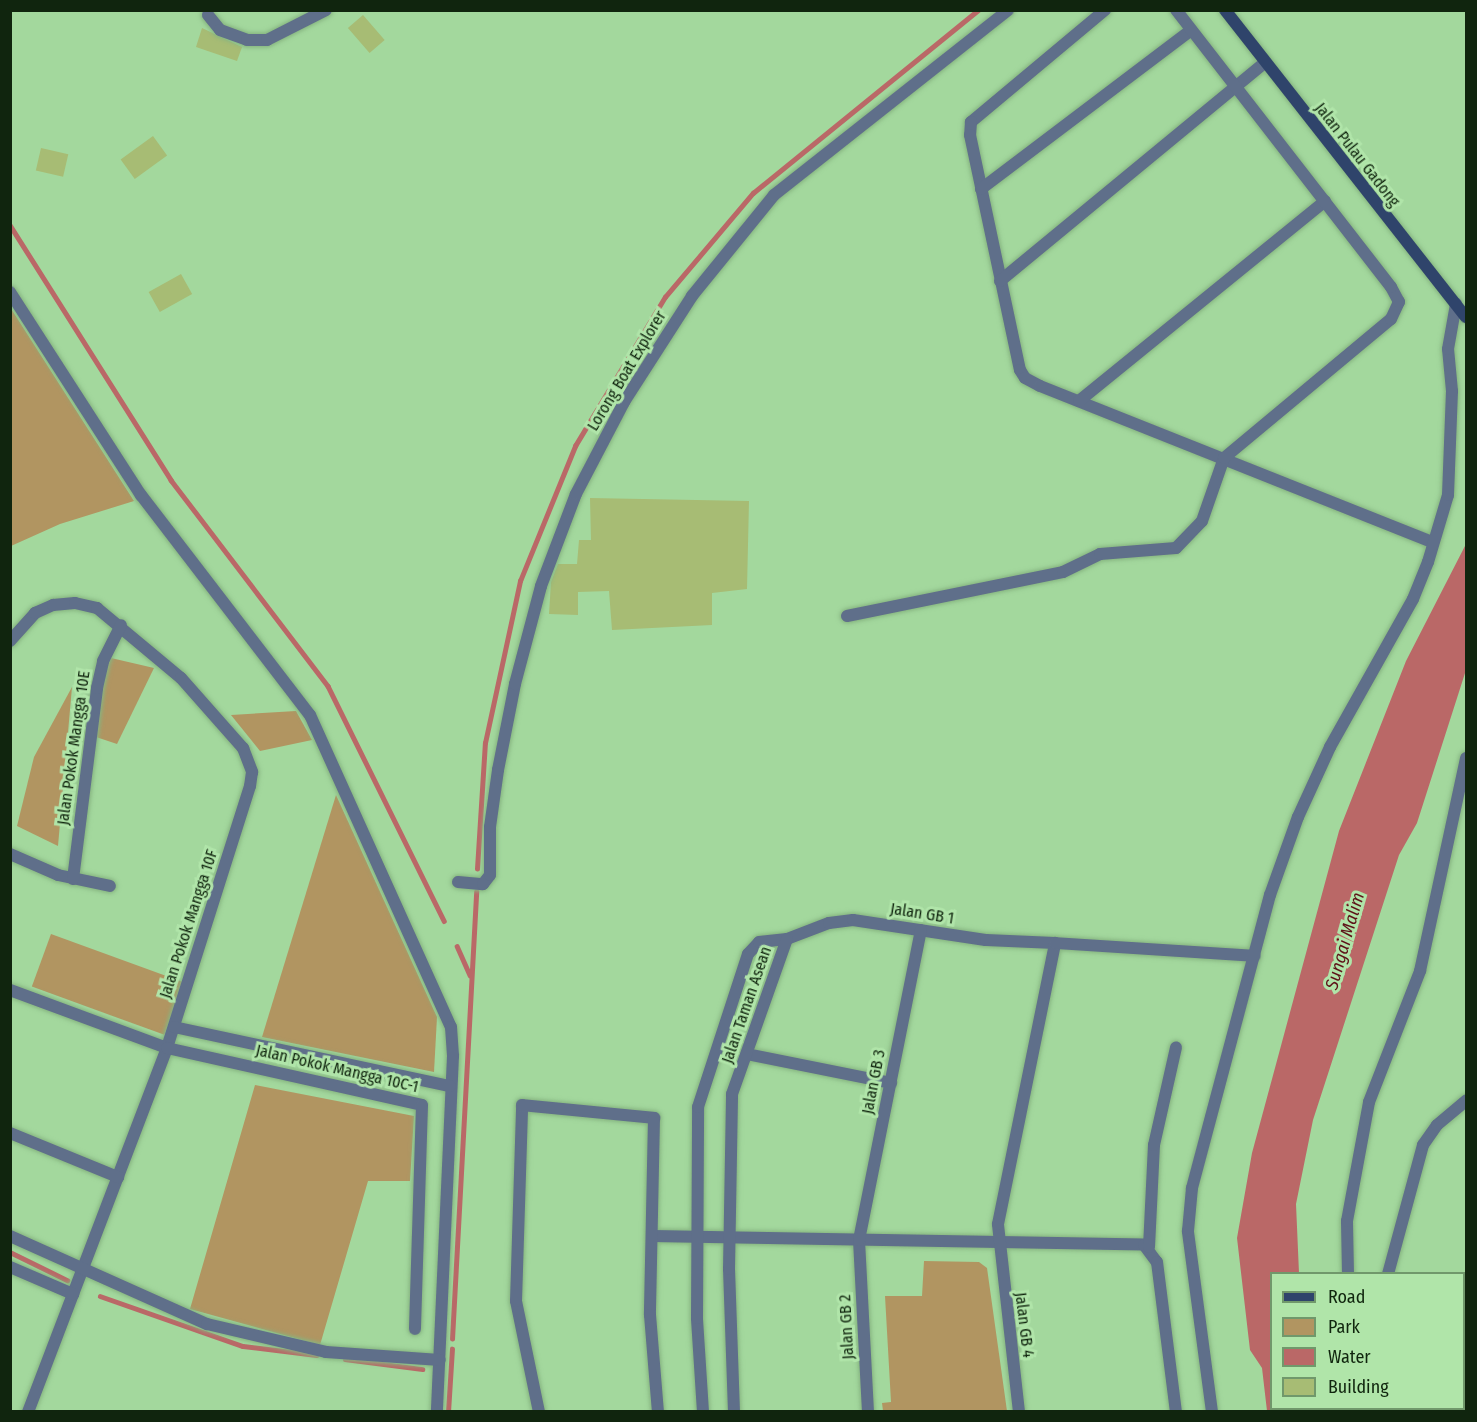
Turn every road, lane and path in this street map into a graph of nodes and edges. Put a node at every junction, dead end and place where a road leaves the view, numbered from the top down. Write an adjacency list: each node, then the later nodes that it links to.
1 (326, 10): 6 (street)
2 (1008, 10): 25 (street, Lorong Boat Explorer)
3 (1105, 10): 10 (street)
4 (1176, 10): 7 (street)
5 (1225, 10): 8 (main road, Jalan Pulau Gadong)
6 (208, 15)
7 (1191, 30): 9 (street); 10 (street)
8 (1264, 63): 9 (street); 14 (main road, Jalan Pulau Gadong)
9 (1235, 86): 11 (street); 12 (street)
10 (981, 189): 12 (street)
11 (1325, 201): 16 (street); 17 (street)
12 (1000, 281): 16 (street)
13 (10, 292): 37 (street)
14 (1456, 304): 15 (main road, Jalan Pulau Gadong); 18 (street)
15 (1467, 316)
16 (1078, 401): 17 (street)
17 (1224, 458): 18 (street); 19 (street)
18 (1433, 542): 30 (street)
19 (847, 616)
20 (121, 625): 21 (street, Jalan Pokok Mangga 10F); 24 (street, Jalan Pokok Mangga 10E); 32 (street, Jalan Pokok Mangga 10F)
21 (10, 641)
22 (1467, 758): 50 (street)
23 (10, 854): 24 (street)
24 (73, 879): 26 (street)
25 (458, 882)
26 (110, 886)
27 (921, 930): 28 (street, Jalan GB 1); 29 (street, Jalan GB 1); 36 (street, Jalan GB 3)
28 (788, 939): 35 (street, Jalan Taman Asean); 43 (street, Jalan Taman Asean)
29 (1055, 943): 30 (street, Jalan GB 1); 46 (street, Jalan GB 4)
30 (1255, 956): 64 (street)
31 (10, 990): 34 (street)
32 (174, 1027): 34 (street, Jalan Pokok Mangga 10F); 37 (street)
33 (1176, 1047): 47 (street)
34 (167, 1048): 40 (street, Jalan Pokok Mangga 10F); 53 (street, Jalan Pokok Mangga 10C-1)
35 (747, 1054): 36 (street); 44 (street, Jalan Taman Asean)
36 (891, 1083): 45 (street, Jalan GB 3)
37 (450, 1086): 54 (street)
38 (1467, 1101): 51 (street)
39 (10, 1133): 40 (street)
40 (118, 1177): 49 (street, Jalan Pokok Mangga 10F)
41 (10, 1236): 49 (street)
42 (651, 1236): 43 (street); 57 (street); 58 (street)
43 (698, 1237): 44 (street); 59 (street, Jalan Taman Asean)
44 (730, 1237): 45 (street); 60 (street, Jalan Taman Asean)
45 (858, 1240): 46 (street); 61 (street, Jalan GB 2)
46 (997, 1242): 47 (street); 62 (street, Jalan GB 4)
47 (1149, 1247): 63 (street)
48 (10, 1267): 52 (street)
49 (84, 1270): 52 (street, Jalan Pokok Mangga 10F); 54 (street)
50 (1348, 1272)
51 (1389, 1272)
52 (73, 1294): 55 (street, Jalan Pokok Mangga 10F)
53 (415, 1329)
54 (440, 1360): 56 (street)
55 (28, 1412)
56 (437, 1412)
57 (539, 1412)
58 (658, 1412)
59 (703, 1412)
60 (734, 1412)
61 (868, 1412)
62 (1019, 1412)
63 (1176, 1412)
64 (1212, 1412)

